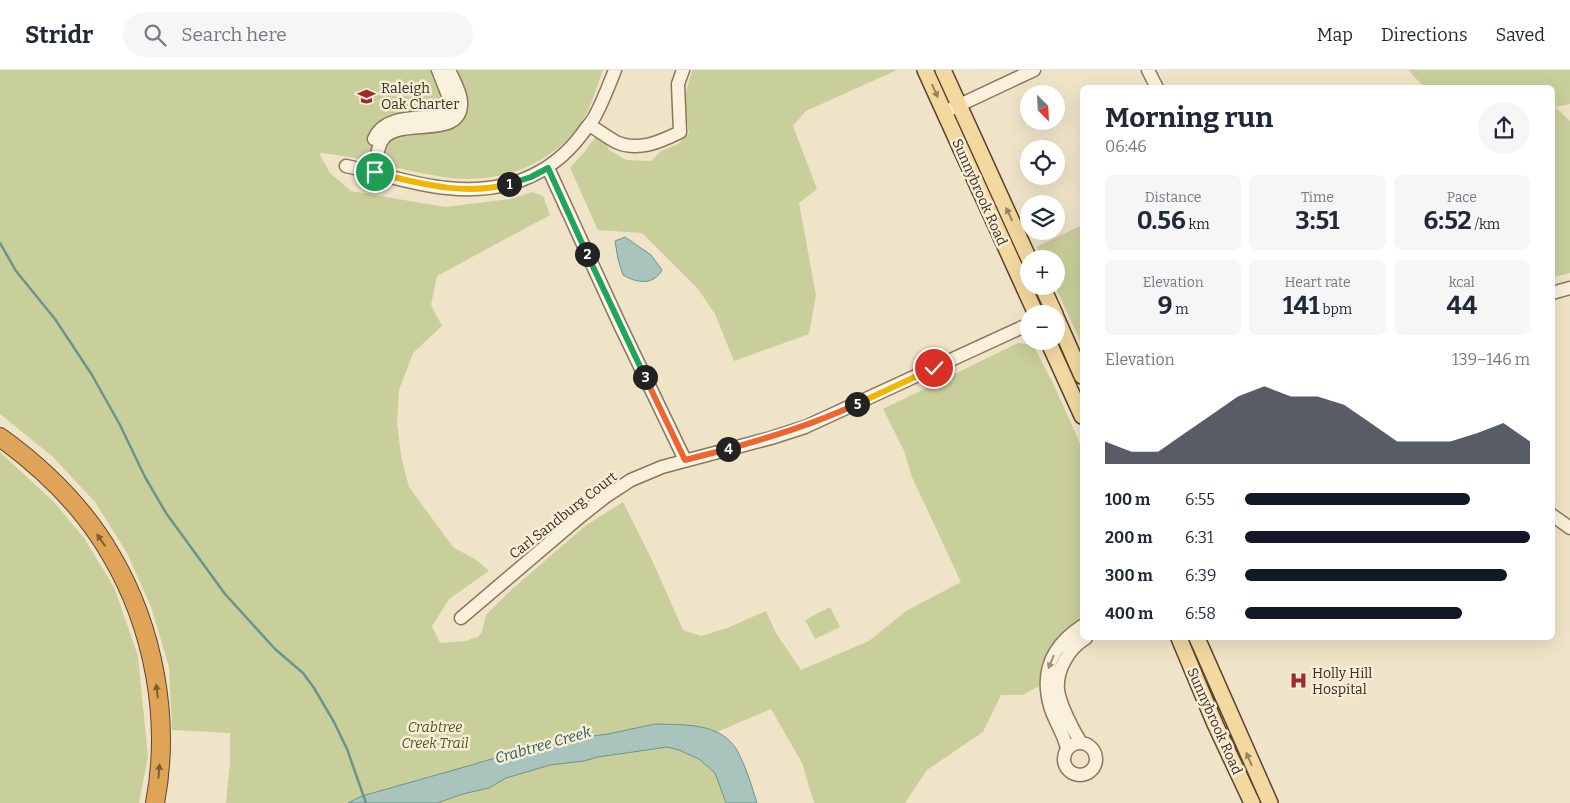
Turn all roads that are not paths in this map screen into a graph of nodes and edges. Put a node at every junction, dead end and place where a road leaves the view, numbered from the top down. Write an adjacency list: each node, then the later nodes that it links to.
1 (438, 70): 15 (street)
2 (449, 70): 15 (street)
3 (615, 70): 12 (street)
4 (683, 70): 12 (street)
5 (925, 70): 11 (main road, Sunnybrook Road, one-way to 11)
6 (943, 70): 10 (main road, Sunnybrook Road)
7 (1034, 70): 10 (street)
8 (1148, 70): 9 (street)
9 (1156, 85)
10 (960, 106): 11 (street); 16 (main road, Sunnybrook Road, one-way to 10)
11 (944, 112): 19 (main road, Sunnybrook Road)
12 (589, 124): 14 (street)
13 (346, 166): 15 (street)
14 (548, 168): 15 (street); 28 (street)
15 (370, 171)
16 (1025, 250)
17 (1570, 288): 18 (street)
18 (1555, 292)
19 (1032, 305)
20 (1020, 328): 28 (street, Carl Sandburg Court)
21 (1065, 336): 24 (main road)
22 (1052, 350): 26 (main road)
23 (1062, 350): 25 (main road)
24 (1080, 371)
25 (1080, 379)
26 (1080, 412)
27 (0, 437): 38 (highway, one-way to 27)
28 (685, 460): 31 (street, Carl Sandburg Court)
29 (1555, 517): 30 (street)
30 (1570, 528)
31 (461, 618)
32 (1080, 627): 37 (street, one-way to 37)
33 (1083, 640): 36 (street)
34 (1180, 640): 39 (main road, Sunnybrook Road)
35 (1199, 640): 40 (main road, Sunnybrook Road, one-way to 35)
36 (1081, 743): 37 (street); 37 (street)
37 (1067, 749)
38 (155, 803)
39 (1252, 803)
40 (1270, 803)

